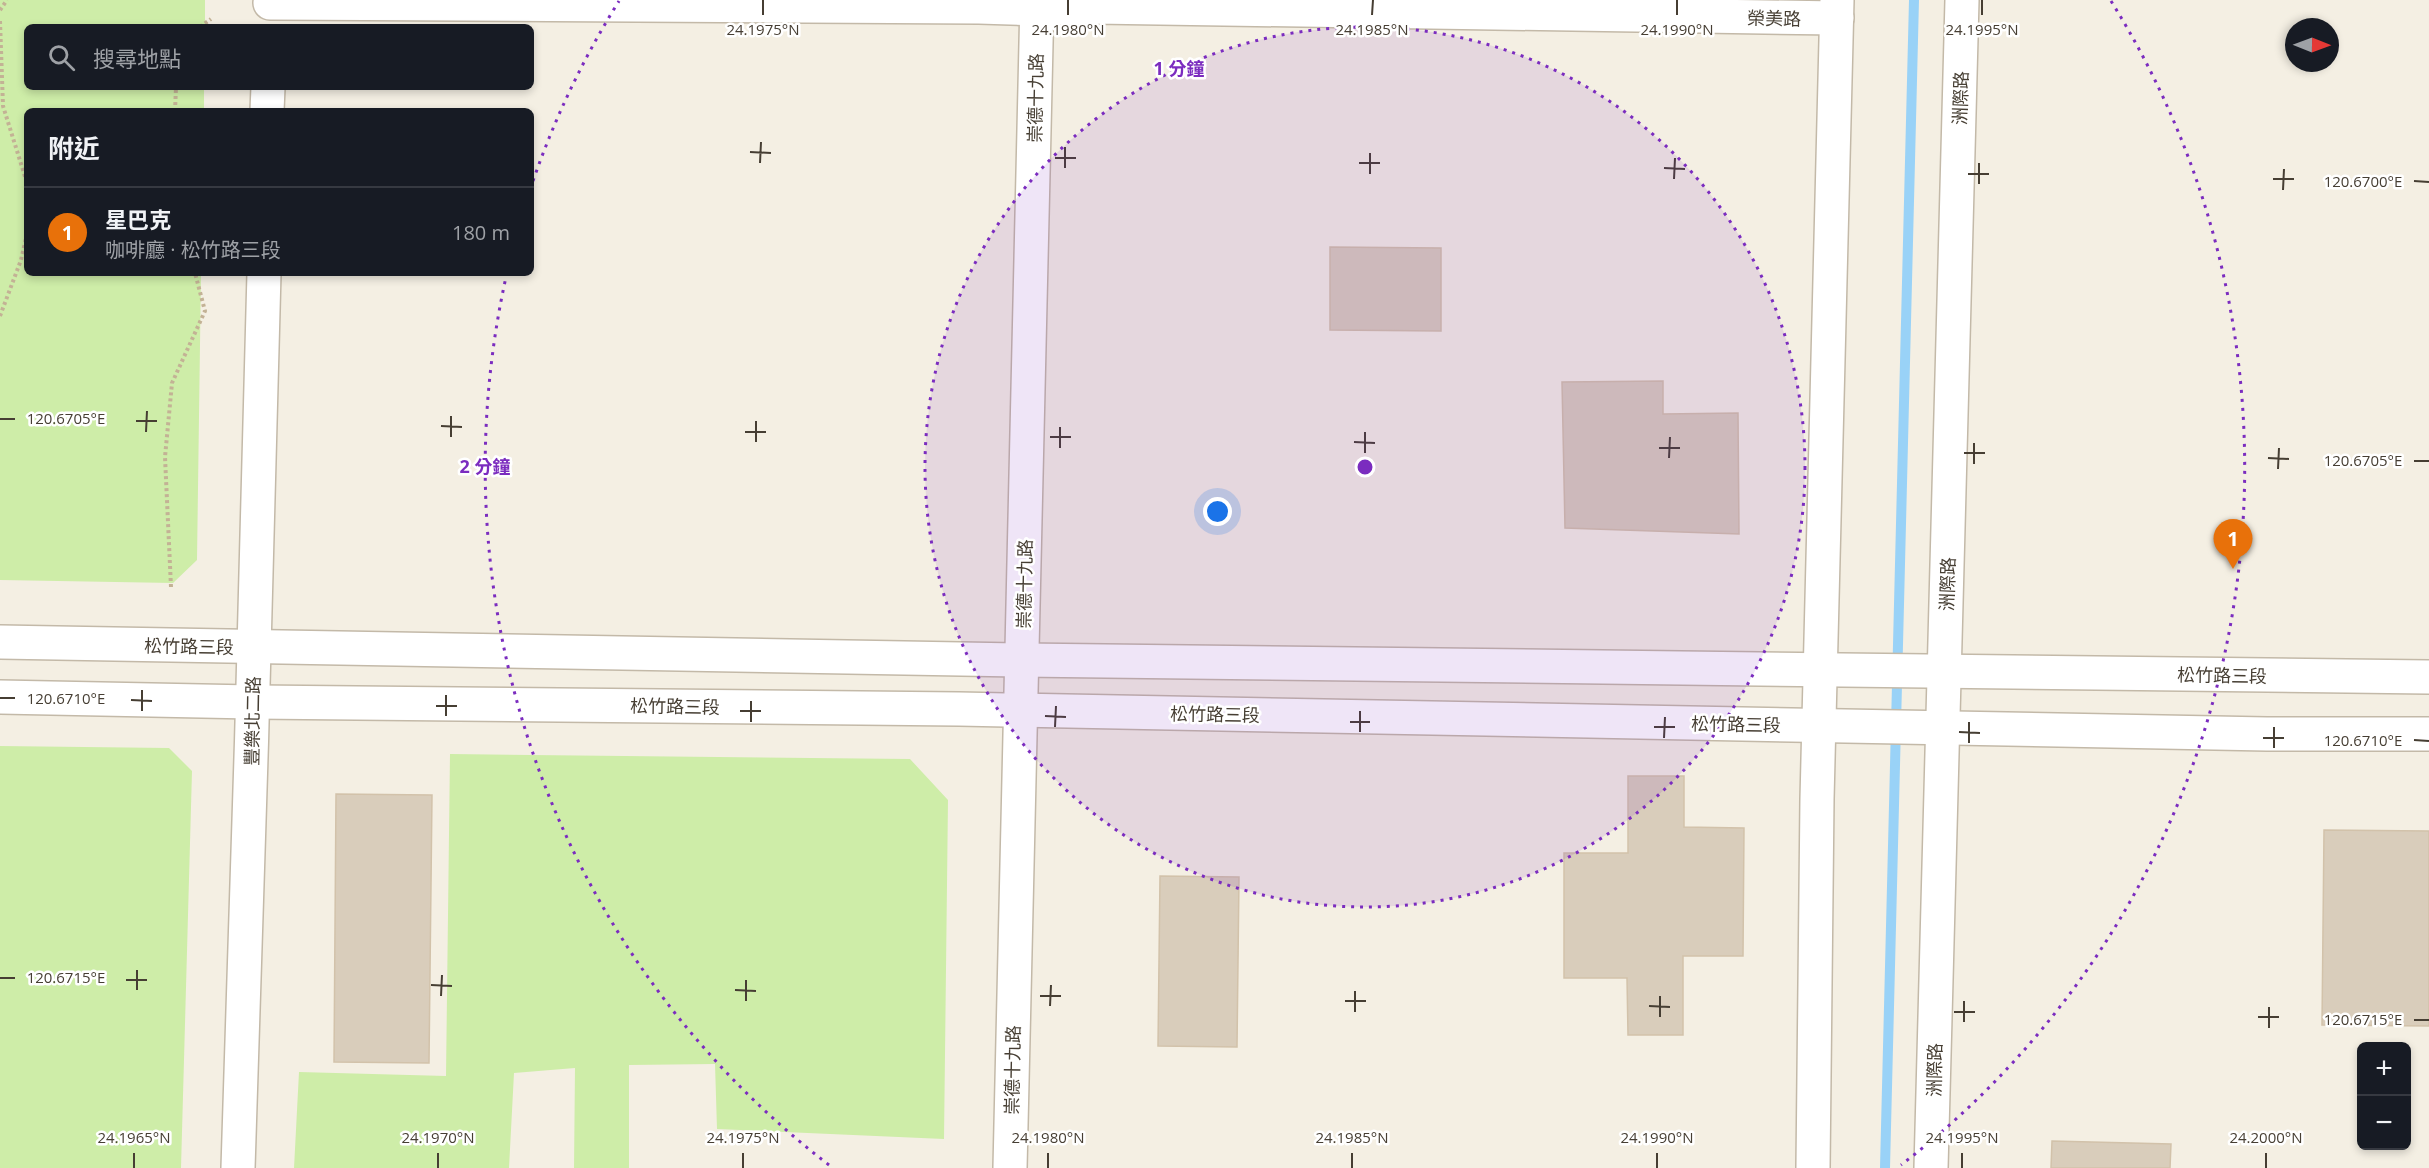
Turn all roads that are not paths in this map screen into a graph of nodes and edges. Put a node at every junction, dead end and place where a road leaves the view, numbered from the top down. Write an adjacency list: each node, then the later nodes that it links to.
1 (1962, 0): 12 (street, 洲際路)
2 (1037, 5): 3 (street, 榮美路); 4 (street, 榮美路); 10 (street, 崇德十九路)
3 (1837, 9): 11 (street)
4 (270, 10)
5 (268, 90): 6 (street)
6 (267, 108)
7 (264, 276): 9 (street, 豐樂北二路)
8 (0, 642): 9 (street, 松竹路三段)
9 (253, 647): 10 (street, 松竹路三段); 15 (street, 豐樂北二路)
10 (1022, 660): 11 (street, 松竹路三段); 16 (street, 崇德十九路)
11 (1822, 670): 12 (street, 松竹路三段); 17 (street)
12 (1944, 672): 13 (street, 松竹路三段); 18 (street, 洲際路)
13 (2429, 677)
14 (0, 697): 15 (street, 松竹路三段)
15 (252, 702): 16 (street, 松竹路三段); 20 (street, 豐樂北二路)
16 (1020, 711): 17 (street, 松竹路三段); 21 (street, 崇德十九路)
17 (1819, 725): 18 (street, 松竹路三段); 22 (street)
18 (1942, 728): 19 (street, 松竹路三段); 23 (street, 洲際路)
19 (2429, 734)
20 (238, 1168)
21 (1010, 1168)
22 (1813, 1168)
23 (1931, 1168)

